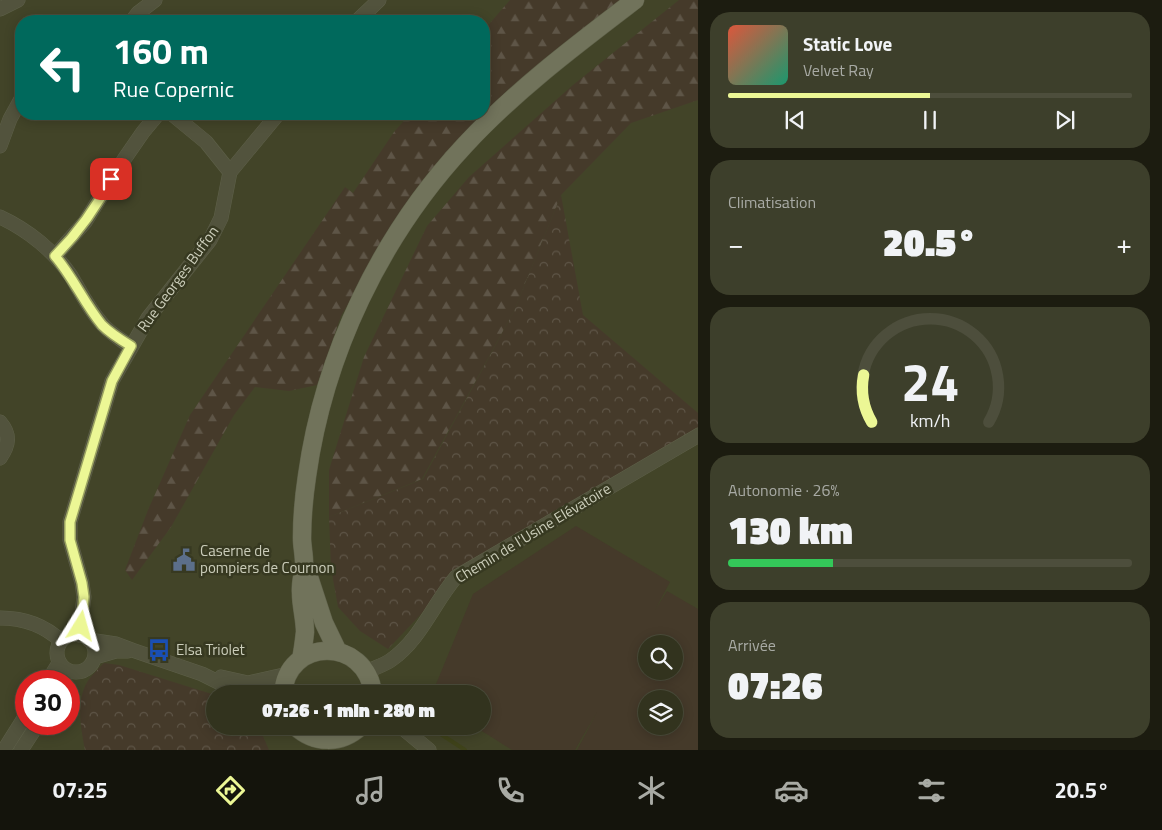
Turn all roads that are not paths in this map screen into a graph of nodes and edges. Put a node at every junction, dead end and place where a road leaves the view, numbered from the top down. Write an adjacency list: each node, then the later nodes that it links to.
1 (18, 0): 5 (street)
2 (155, 0): 6 (street)
3 (378, 0): 7 (street)
4 (635, 0): 21 (main road)
5 (0, 9)
6 (137, 15)
7 (363, 15)
8 (15, 106): 9 (street)
9 (5, 117): 13 (street)
10 (153, 120): 16 (street)
11 (179, 120): 14 (street)
12 (273, 120): 14 (street)
13 (0, 146)
14 (230, 172): 17 (street, Rue Georges Buffon)
15 (0, 217): 16 (street)
16 (55, 256): 17 (street)
17 (131, 346): 23 (street, Rue Georges Buffon)
18 (0, 422): 20 (street)
19 (698, 435): 32 (street, Chemin de l'Usine Elévatoire)
20 (0, 458)
21 (304, 563): 26 (main road); 28 (main road)
22 (0, 618): 24 (street)
23 (84, 637): 24 (street); 25 (street); 27 (street)
24 (61, 641): 29 (street)
25 (132, 650): 27 (street); 34 (street)
26 (338, 652): 28 (main road); 32 (main road)
27 (95, 657): 33 (street)
28 (302, 659): 35 (main road)
29 (60, 663): 30 (street); 31 (street)
30 (55, 670)
31 (67, 670)
32 (366, 672): 38 (main road)
33 (80, 674)
34 (202, 674): 35 (street); 36 (street)
35 (288, 674): 37 (main road)
36 (224, 685)
37 (285, 685)
38 (372, 685)
39 (15, 732): 45 (street)
40 (31, 735): 46 (street)
41 (300, 735): 47 (main road)
42 (307, 735): 44 (main road)
43 (411, 735): 48 (street)
44 (344, 743)
45 (4, 750)
46 (21, 750)
47 (306, 750)
48 (429, 750)

